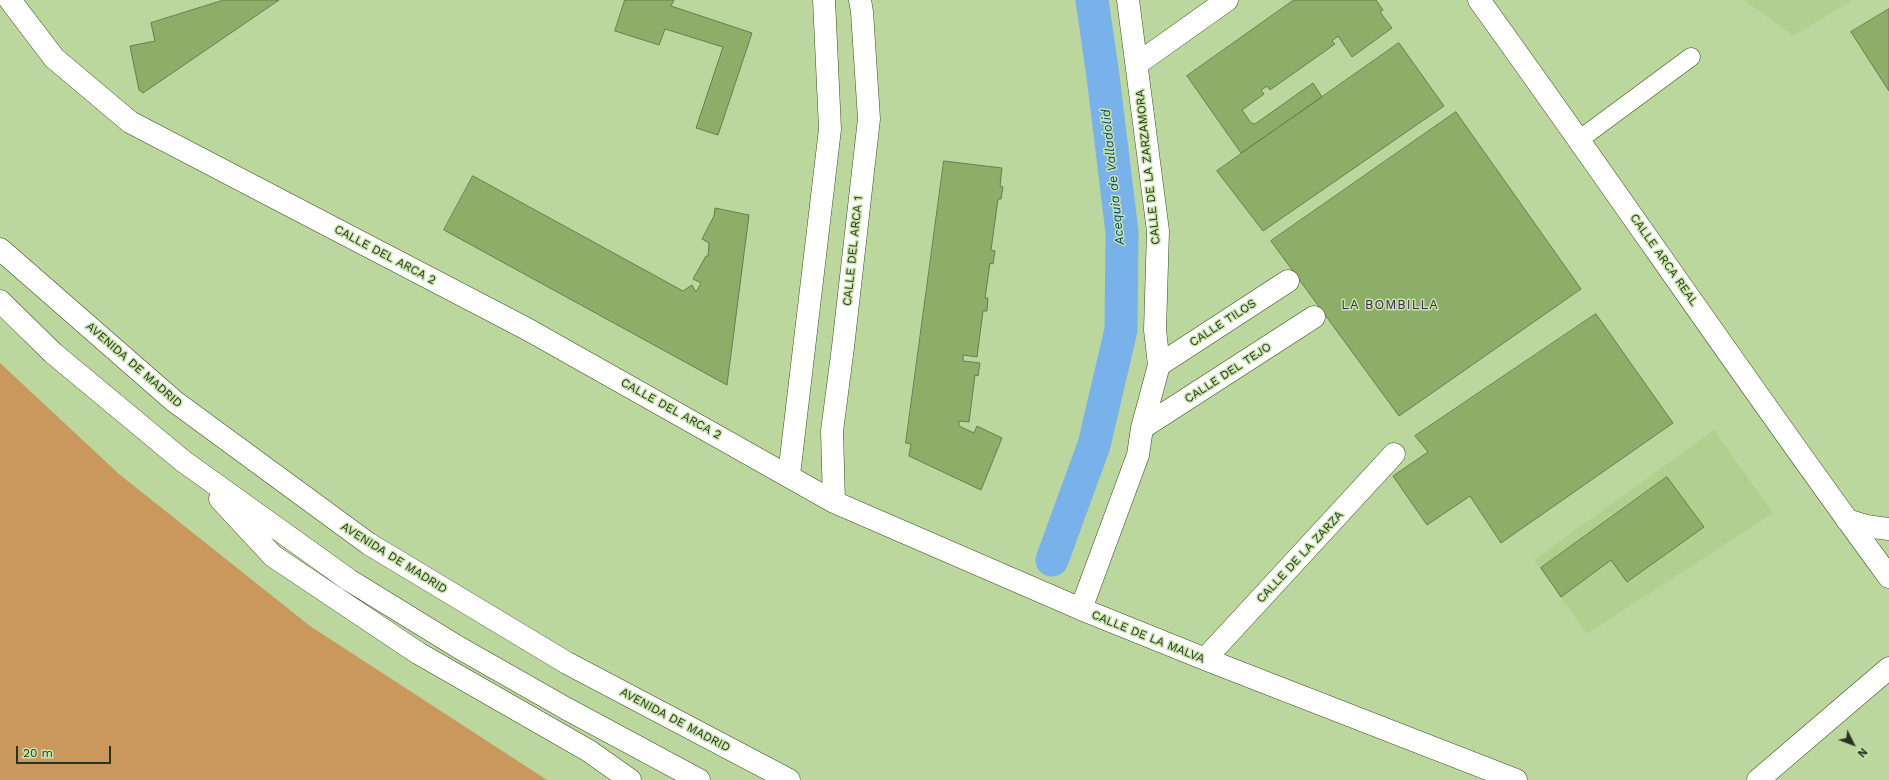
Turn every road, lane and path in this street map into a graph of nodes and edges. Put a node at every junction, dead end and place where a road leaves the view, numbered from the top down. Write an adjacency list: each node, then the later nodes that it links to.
1 (10, 0): 18 (street, CALLE DEL ARCA 2)
2 (824, 0): 18 (street)
3 (860, 0): 19 (street, CALLE DEL ARCA 1)
4 (1128, 0): 8 (street, CALLE DE LA ZARZAMORA)
5 (1227, 0): 8 (street)
6 (1480, 0): 9 (street, CALLE ARCA REAL)
7 (1691, 57): 9 (lane)
8 (1137, 64): 14 (street, CALLE DE LA ZARZAMORA)
9 (1580, 139): 20 (street, CALLE ARCA REAL)
10 (0, 249): 28 (street, AVENIDA DE MADRID)
11 (1288, 281): 14 (street, CALLE TILOS)
12 (0, 301): 17 (street)
13 (1314, 317): 15 (street, CALLE DEL TEJO)
14 (1159, 365): 15 (street, CALLE DE LA ZARZAMORA)
15 (1142, 428): 23 (street, CALLE DE LA ZARZAMORA)
16 (1394, 454): 24 (street, CALLE DE LA ZARZA)
17 (183, 461): 26 (street); 27 (street)
18 (789, 475): 19 (street, CALLE DE LA MALVA)
19 (834, 502): 23 (street, CALLE DE LA MALVA)
20 (1847, 520): 21 (street); 22 (street, CALLE ARCA REAL)
21 (1889, 529)
22 (1889, 577)
23 (1081, 609): 24 (street, CALLE DE LA MALVA)
24 (1205, 660): 29 (street, CALLE DE LA MALVA)
25 (1889, 668): 30 (street)
26 (630, 780)
27 (699, 780)
28 (789, 780)
29 (1516, 780)
30 (1758, 780)

